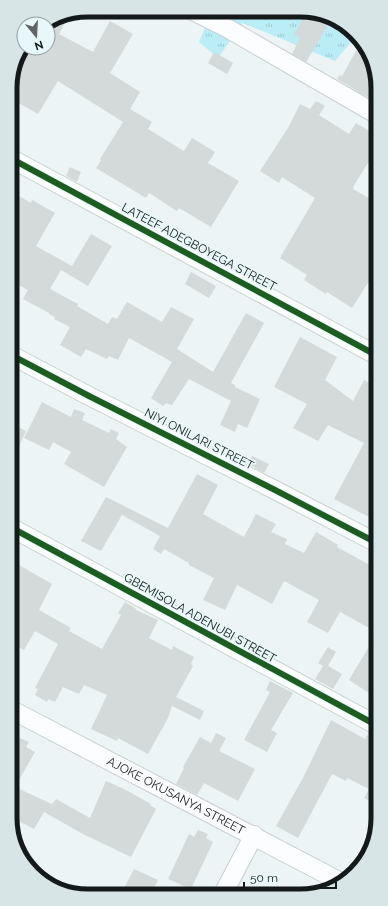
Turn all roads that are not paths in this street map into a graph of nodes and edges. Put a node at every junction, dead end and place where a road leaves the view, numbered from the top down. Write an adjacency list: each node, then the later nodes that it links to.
1 (205, 17): 2 (street)
2 (371, 111)
3 (17, 162): 4 (street, LATEEF ADEGBOYEGA STREET)
4 (371, 352)
5 (17, 358): 7 (street, NIYI ONILARI STREET)
6 (17, 531): 9 (street, GBEMISOLA ADENUBI STREET)
7 (371, 540)
8 (17, 713): 10 (street, AJOKE OKUSANYA STREET)
9 (371, 722)
10 (254, 835): 11 (street, AJOKE OKUSANYA STREET); 12 (street)
11 (336, 879)
12 (226, 889)

